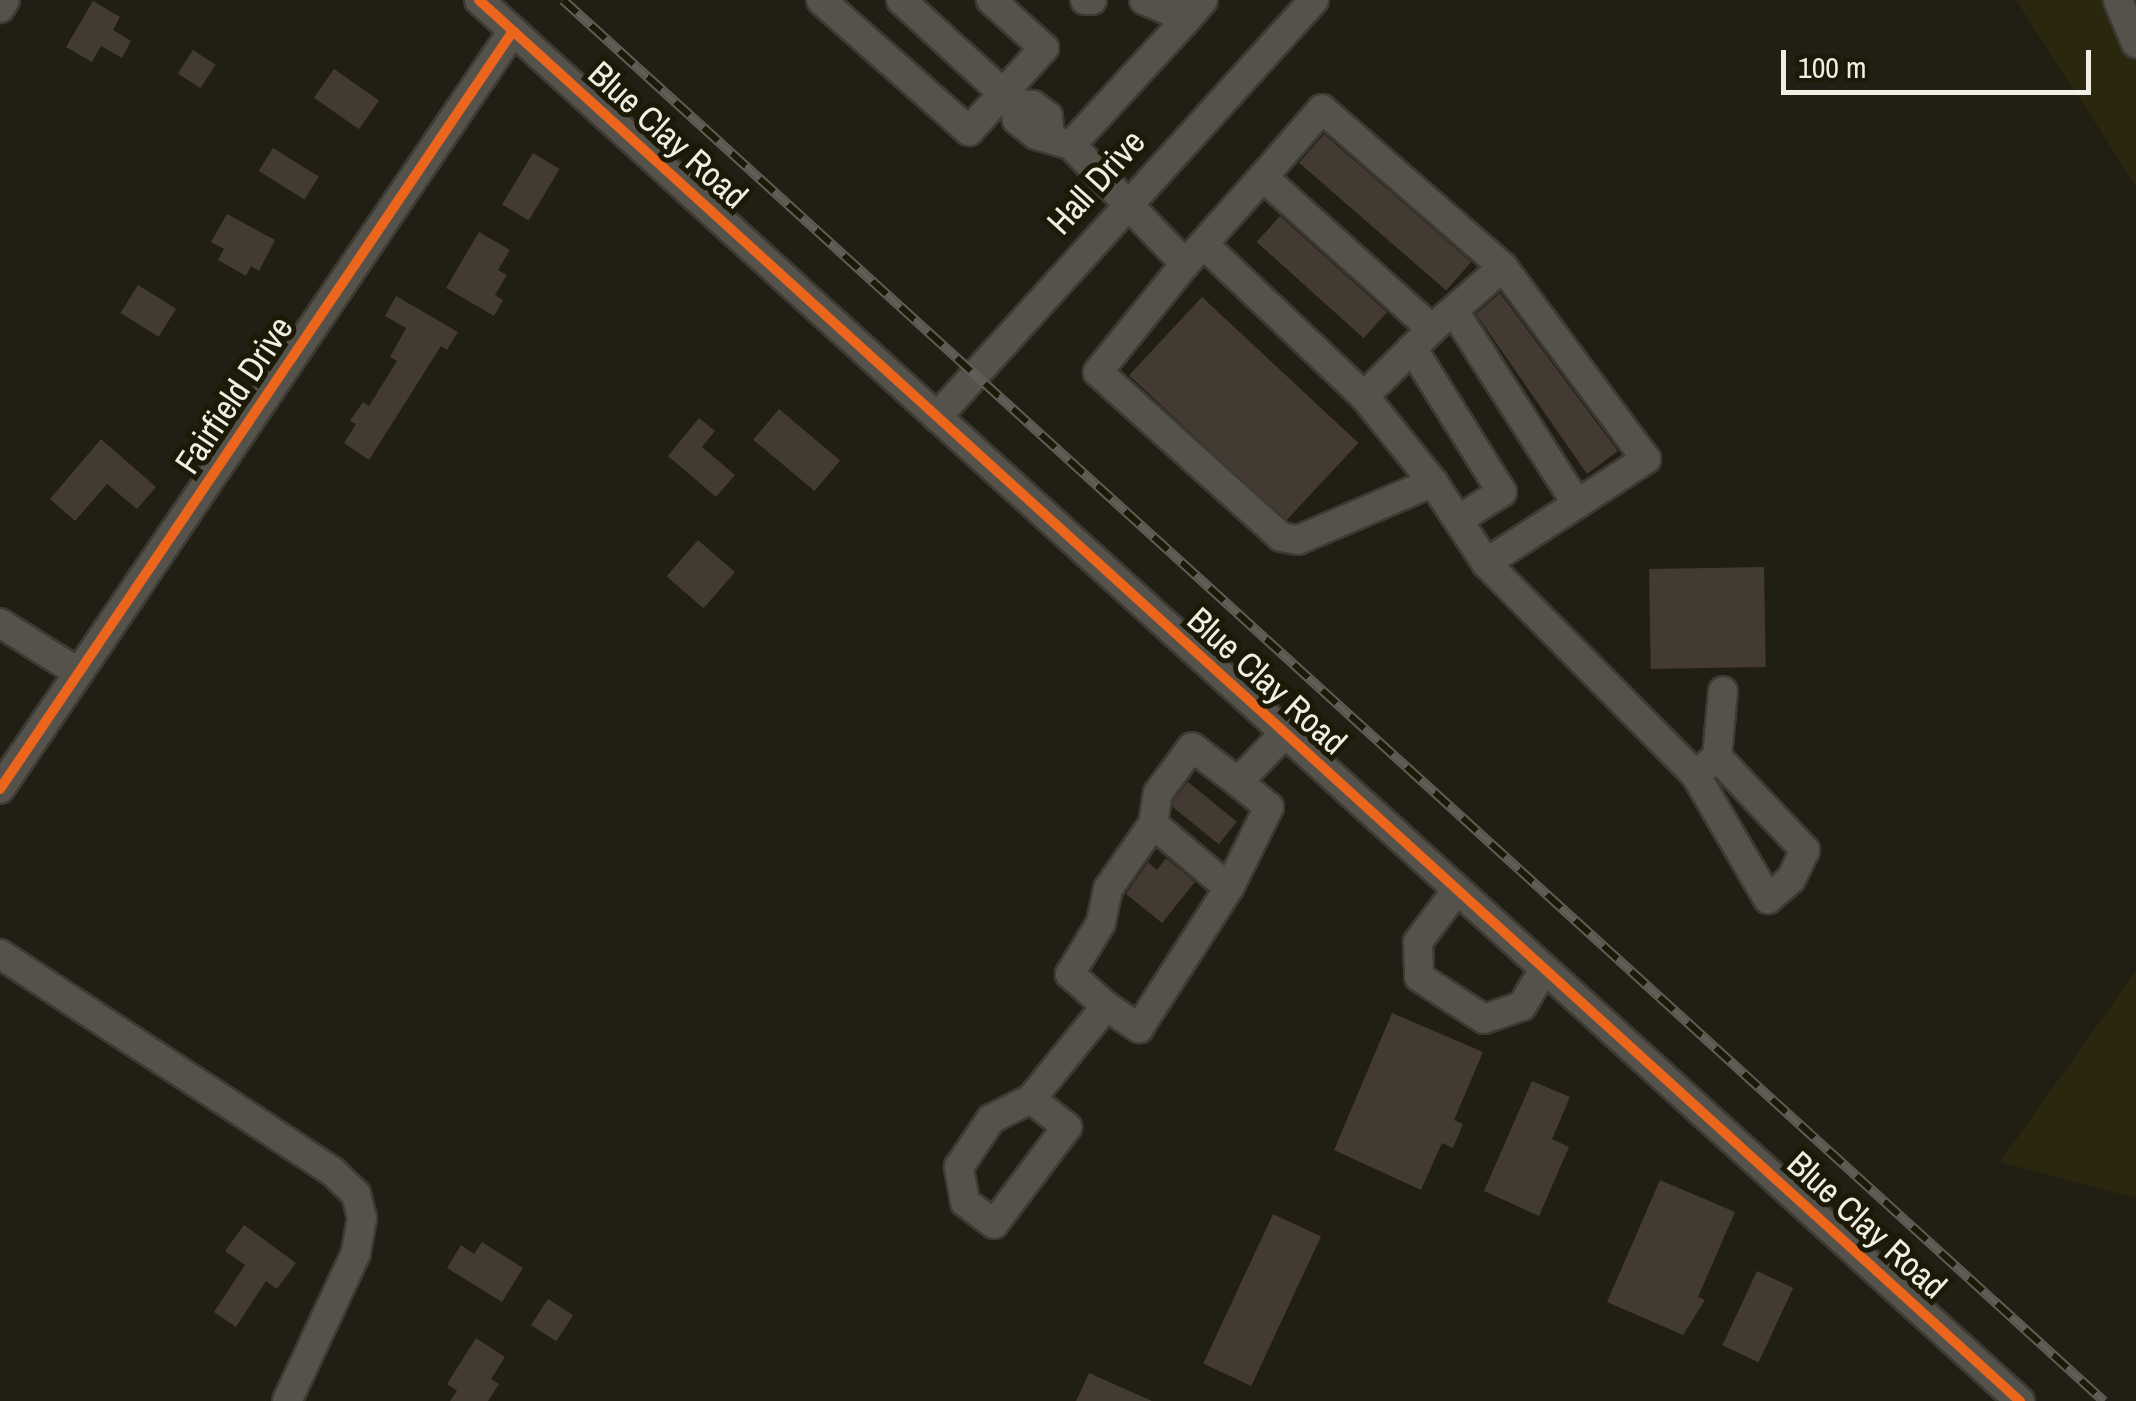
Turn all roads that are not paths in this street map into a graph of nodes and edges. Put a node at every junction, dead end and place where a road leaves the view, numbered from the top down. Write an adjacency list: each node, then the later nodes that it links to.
1 (5, 0): 10 (street)
2 (479, 0): 12 (street, Blue Clay Road)
3 (821, 0): 14 (street)
4 (901, 0): 14 (street)
5 (991, 0): 14 (street)
6 (1144, 0): 11 (street)
7 (1203, 0): 11 (street)
8 (1314, 0): 17 (street, Hall Drive)
9 (2118, 0): 13 (street)
10 (0, 8)
11 (1178, 12): 15 (street)
12 (513, 31): 22 (street, Blue Clay Road); 28 (street, Fairfield Drive)
13 (2136, 43)
14 (1011, 100): 15 (street)
15 (1060, 140): 17 (street)
16 (1263, 176): 18 (street); 19 (street); 20 (street)
17 (1126, 205): 18 (street); 22 (street, Hall Drive)
18 (1194, 254): 21 (street); 23 (street)
19 (1503, 267): 20 (street); 24 (street)
20 (1432, 329): 21 (street); 24 (street); 25 (street)
21 (1364, 396): 23 (street)
22 (937, 417): 30 (street, Blue Clay Road)
23 (1433, 482): 25 (street)
24 (1577, 504): 26 (street)
25 (1458, 520): 26 (street)
26 (1486, 563): 29 (street)
27 (0, 623): 28 (street)
28 (79, 673): 32 (street, Fairfield Drive)
29 (1723, 691)
30 (1284, 734): 31 (street); 35 (street, Blue Clay Road)
31 (1238, 782): 33 (street); 34 (street)
32 (0, 789)
33 (1154, 824): 34 (street); 38 (street)
34 (1229, 888): 38 (street)
35 (1456, 891): 37 (street, Blue Clay Road); 37 (street)
36 (0, 954): 40 (street)
37 (1544, 969): 41 (street, Blue Clay Road)
38 (1106, 1006): 39 (street)
39 (1031, 1099)
40 (287, 1401)
41 (2020, 1401)

